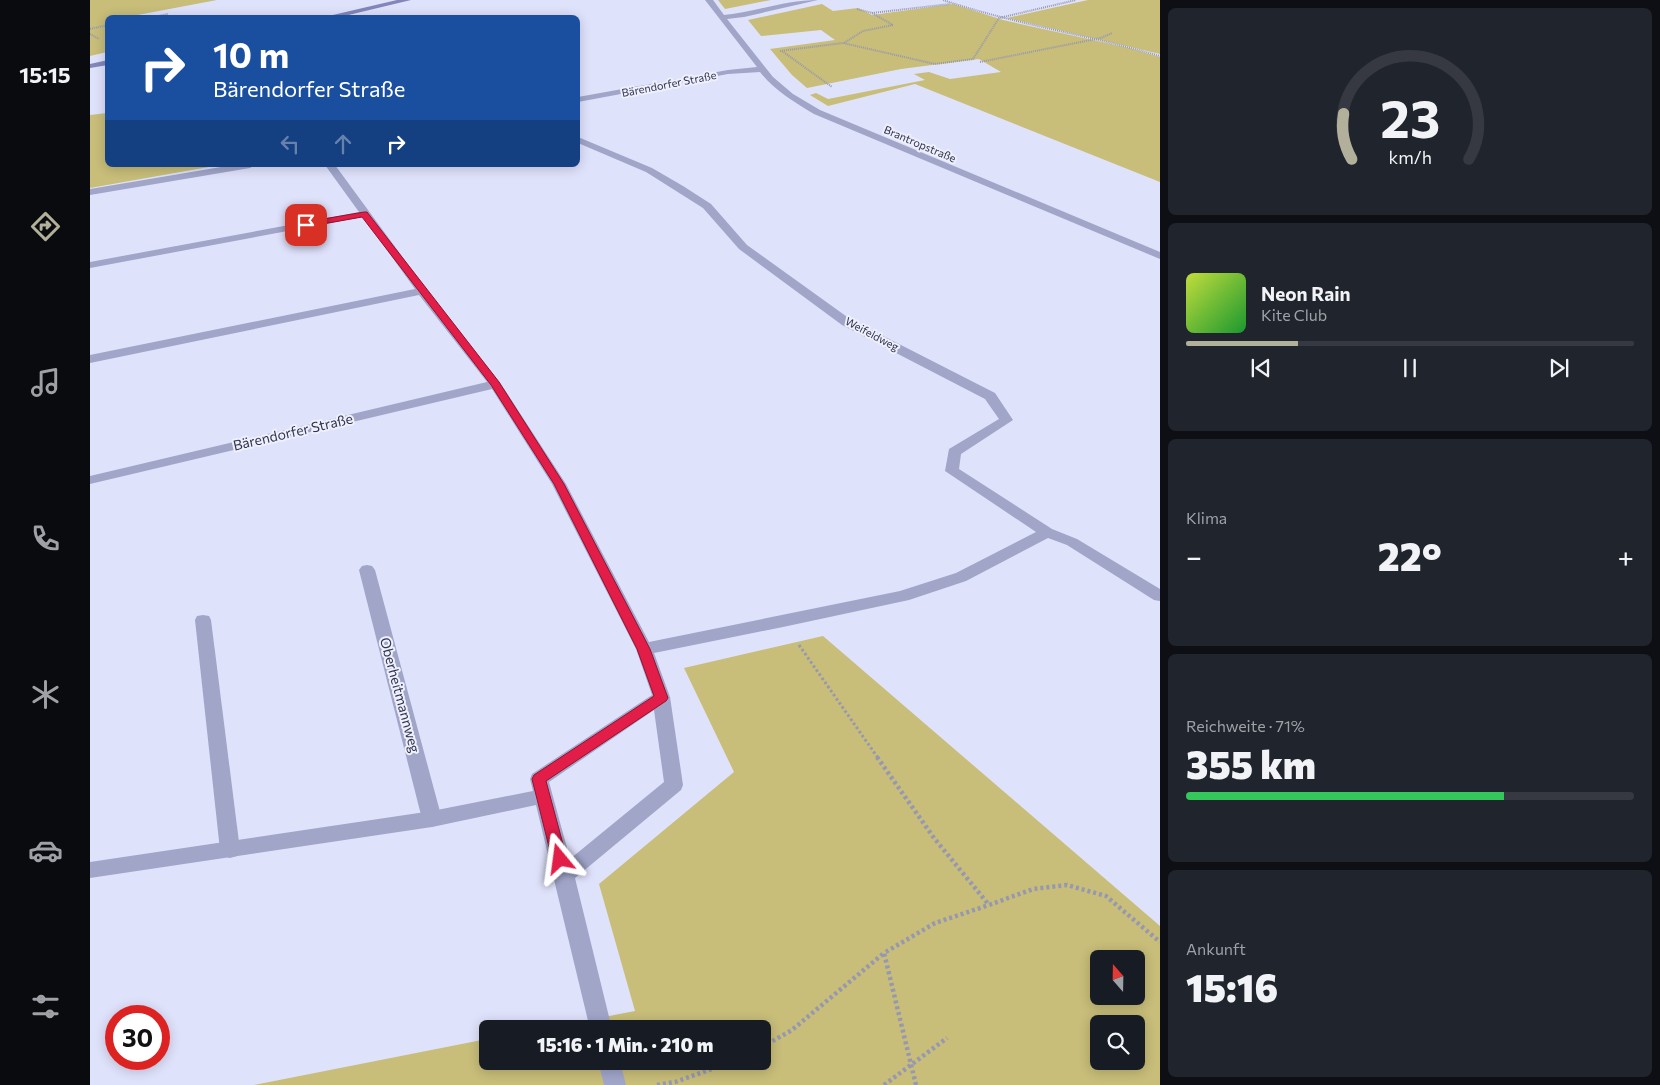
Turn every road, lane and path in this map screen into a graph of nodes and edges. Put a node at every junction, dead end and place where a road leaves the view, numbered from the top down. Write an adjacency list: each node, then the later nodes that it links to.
1 (407, 0): 11 (street)
2 (709, 0): 12 (street, Brantropstraße)
3 (814, 0): 12 (street)
4 (943, 0): 6 (path)
5 (1076, 0): 13 (path)
6 (952, 3): 8 (path); 13 (path)
7 (857, 9): 8 (path)
8 (872, 13): 18 (path)
9 (168, 14): 10 (path)
10 (163, 15)
11 (337, 15)
12 (723, 17): 20 (street, Brantropstraße)
13 (999, 18): 17 (path); 22 (path)
14 (105, 26): 15 (path)
15 (90, 29)
16 (1112, 33): 17 (path)
17 (1095, 39): 21 (path); 23 (path)
18 (843, 43): 19 (path); 22 (path)
19 (782, 51): 20 (path); 28 (path)
20 (750, 55): 27 (street, Brantropstraße)
21 (1160, 56)
22 (951, 62): 25 (path)
23 (980, 62)
24 (105, 63): 26 (street)
25 (956, 65)
26 (90, 66)
27 (761, 69): 29 (street, Bärendorfer Straße); 35 (street, Brantropstraße)
28 (832, 87)
29 (580, 100)
30 (580, 141): 41 (street, Weifeldweg)
31 (238, 167): 33 (street)
32 (331, 167): 34 (street)
33 (90, 192)
34 (364, 214): 36 (street); 37 (street)
35 (1160, 256)
36 (90, 264)
37 (422, 291): 38 (street); 39 (street)
38 (90, 359)
39 (495, 384): 40 (street, Bärendorfer Straße); 46 (street)
40 (90, 480)
41 (1047, 532): 43 (street, Weifeldweg); 45 (street)
42 (368, 570): 49 (street, Oberheitmannweg)
43 (1160, 596)
44 (203, 620): 50 (street)
45 (783, 622): 46 (street); 53 (path)
46 (644, 649): 47 (street)
47 (661, 698): 48 (street); 52 (street)
48 (542, 797): 49 (street); 52 (street)
49 (432, 819): 50 (street)
50 (230, 850): 51 (street)
51 (90, 870)
52 (564, 875): 56 (street)
53 (990, 905): 54 (path); 55 (path)
54 (1160, 942)
55 (884, 954): 58 (path); 59 (path)
56 (599, 1020)
57 (947, 1038): 59 (path)
58 (771, 1042)
59 (911, 1066): 64 (path); 65 (path)
60 (611, 1070): 62 (street)
61 (709, 1070): 63 (path)
62 (615, 1085)
63 (657, 1085)
64 (884, 1085)
65 (916, 1085)

